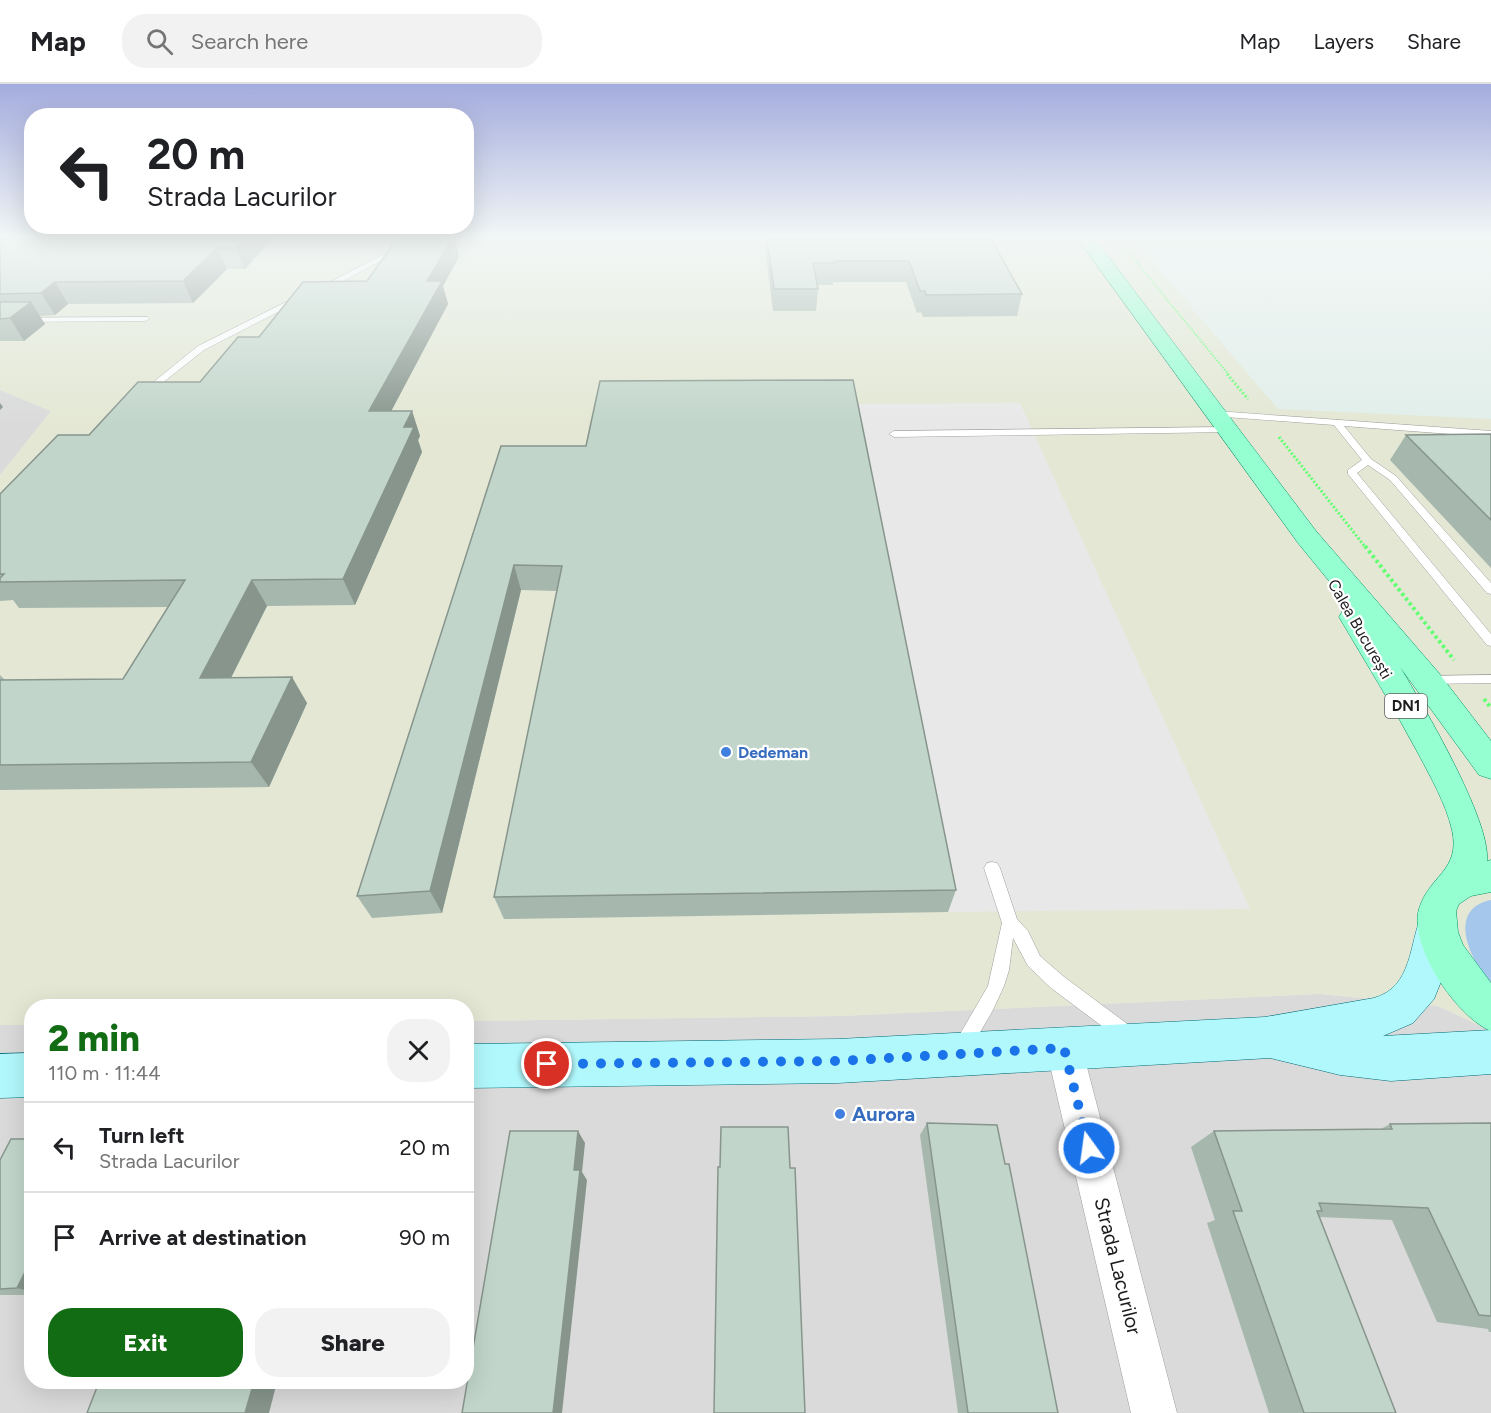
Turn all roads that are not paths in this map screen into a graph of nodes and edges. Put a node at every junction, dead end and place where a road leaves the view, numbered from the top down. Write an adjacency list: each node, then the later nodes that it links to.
1 (297, 301): 5 (lane)
2 (1132, 301): 6 (main road, Calea București / DN1)
3 (145, 319): 4 (lane)
4 (0, 320)
5 (136, 400)
6 (1222, 422): 7 (lane); 8 (lane); 11 (main road, Calea București / DN1)
7 (1337, 423): 9 (lane); 10 (lane)
8 (894, 434)
9 (1491, 434)
10 (1368, 461): 12 (lane); 13 (lane)
11 (1307, 537): 15 (main road, Calea București / DN1); 18 (main road, Calea București / DN1)
12 (1491, 590)
13 (1491, 642)
14 (1491, 679): 15 (lane)
15 (1427, 680): 16 (main road, Calea București / DN1)
16 (1491, 766)
17 (993, 868): 19 (lane)
18 (1474, 880): 20 (main road, Calea București / DN1)
19 (1011, 923): 23 (lane); 26 (lane)
20 (1436, 926): 21 (main road); 22 (street)
21 (1491, 1011)
22 (1265, 1038): 23 (street); 25 (street)
23 (1141, 1044): 24 (street)
24 (1064, 1048): 26 (street); 30 (street, Strada Lacurilor)
25 (1491, 1052)
26 (957, 1054): 27 (street)
27 (474, 1066)
28 (24, 1075): 29 (street)
29 (0, 1076)
30 (1154, 1413)

